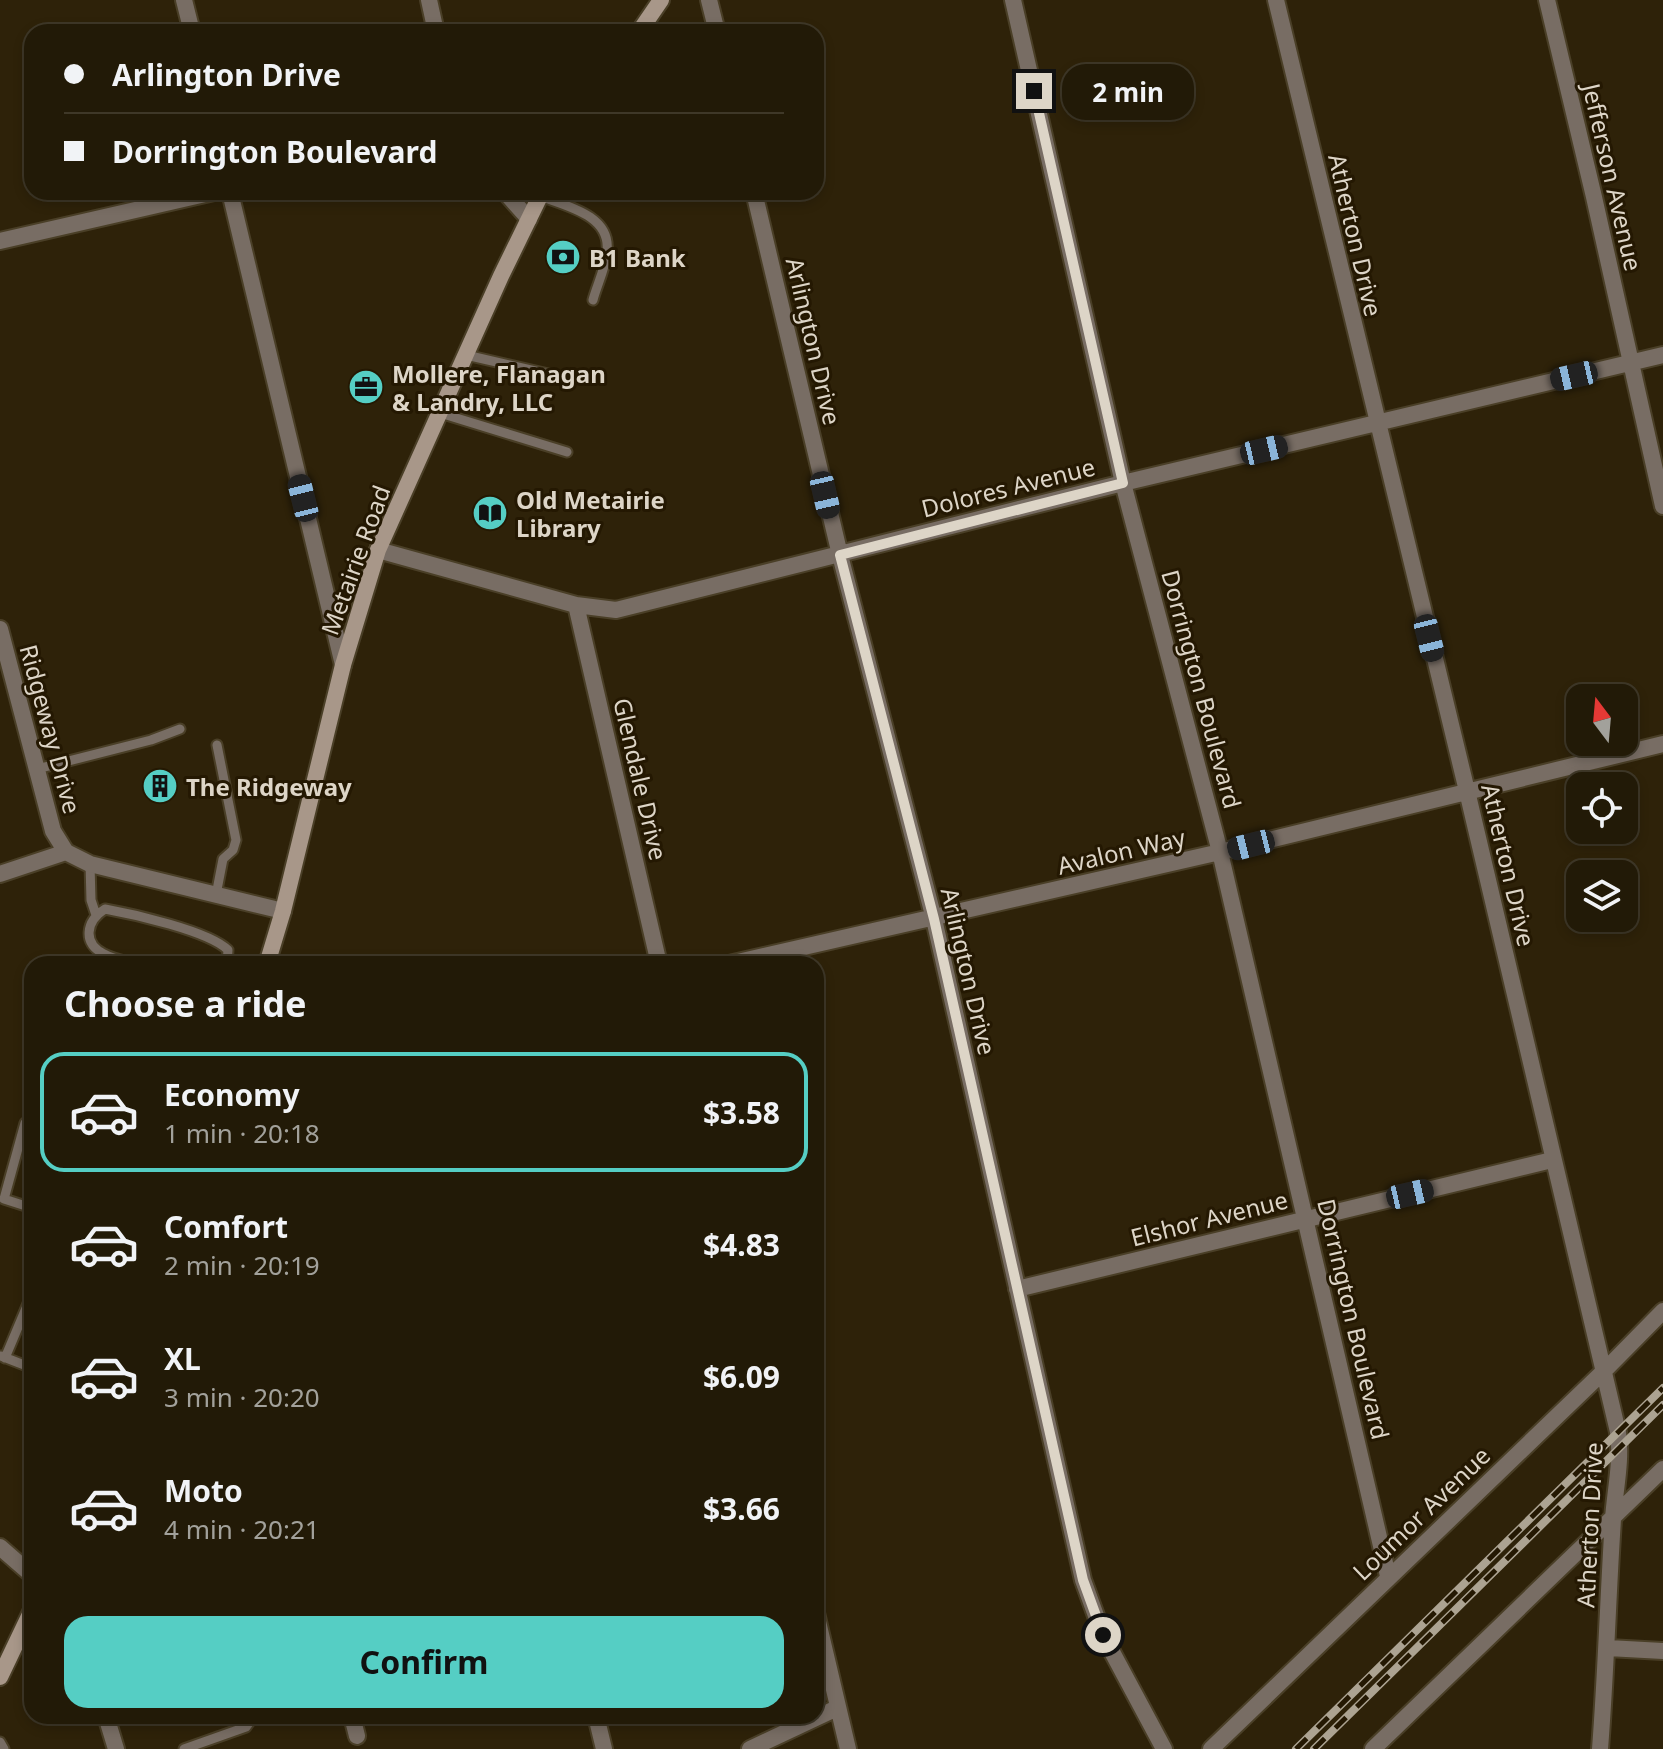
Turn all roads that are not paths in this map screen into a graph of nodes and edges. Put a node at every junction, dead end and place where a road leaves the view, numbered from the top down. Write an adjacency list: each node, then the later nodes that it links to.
1 (184, 0): 8 (street)
2 (429, 0): 9 (street)
3 (661, 0): 10 (main road)
4 (709, 0): 11 (street)
5 (1013, 0): 28 (street, Dorrington Boulevard)
6 (1276, 0): 26 (street, Atherton Drive)
7 (1547, 0): 23 (street, Jefferson Avenue)
8 (190, 24)
9 (434, 24)
10 (646, 24)
11 (715, 24)
12 (179, 200): 19 (street)
13 (232, 200): 34 (street)
14 (512, 200): 18 (street)
15 (538, 200): 18 (main road, Metairie Road)
16 (555, 200): 20 (lane)
17 (756, 200): 31 (street, Arlington Drive)
18 (529, 219): 21 (main road, Metairie Road)
19 (0, 241)
20 (593, 300)
21 (466, 355): 24 (lane); 25 (main road, Metairie Road)
22 (1663, 355): 23 (street, Dolores Avenue)
23 (1631, 363): 26 (street, Dolores Avenue); 29 (street, Jefferson Avenue)
24 (570, 379)
25 (440, 413): 27 (lane); 30 (main road, Metairie Road)
26 (1377, 424): 28 (street, Dolores Avenue); 39 (street, Atherton Drive)
27 (567, 452)
28 (1123, 483): 31 (street, Dolores Avenue); 41 (street, Dorrington Boulevard)
29 (1663, 506)
30 (378, 550): 32 (street); 34 (main road, Metairie Road)
31 (840, 555): 32 (street, Dolores Avenue); 47 (street, Arlington Drive)
32 (576, 605): 51 (street, Glendale Drive)
33 (0, 629): 38 (street, Ridgeway Drive)
34 (343, 665): 45 (main road, Metairie Road)
35 (180, 729): 38 (lane)
36 (1663, 744): 39 (street, Avalon Way)
37 (217, 745): 44 (lane)
38 (37, 769): 40 (street, Ridgeway Drive)
39 (1467, 791): 41 (street, Avalon Way); 54 (street, Atherton Drive)
40 (66, 852): 42 (street, Ridgeway Drive); 43 (street)
41 (1220, 852): 47 (street, Avalon Way); 56 (street, Dorrington Boulevard)
42 (90, 864): 44 (street, Ridgeway Drive); 46 (lane)
43 (0, 874)
44 (216, 895): 45 (street, Ridgeway Drive)
45 (283, 911): 50 (main road, Metairie Road)
46 (96, 915): 48 (lane); 49 (lane)
47 (934, 919): 52 (street, Avalon Way); 57 (street, Arlington Drive)
48 (109, 956)
49 (228, 956)
50 (269, 956)
51 (657, 956)
52 (765, 956)
53 (24, 1127): 55 (lane)
54 (1552, 1160): 56 (street, Elshor Avenue); 62 (street, Atherton Drive)
55 (24, 1205)
56 (1306, 1219): 57 (street, Elshor Avenue); 67 (street, Dorrington Boulevard)
57 (1017, 1289): 88 (street, Arlington Drive)
58 (24, 1311): 60 (lane)
59 (1663, 1311): 62 (street, Loumor Avenue)
60 (2, 1357): 61 (lane)
61 (24, 1365)
62 (1604, 1371): 64 (street, Atherton Drive); 67 (street, Loumor Avenue)
63 (1663, 1469): 64 (street)
64 (1613, 1519): 69 (street, Atherton Drive); 90 (street)
65 (0, 1547): 66 (street)
66 (24, 1568)
67 (1388, 1576): 89 (street, Loumor Avenue)
68 (24, 1627): 72 (main road)
69 (1608, 1648): 71 (street); 91 (street, Atherton Drive)
70 (824, 1649): 73 (street)
71 (1663, 1651)
72 (0, 1677)
73 (837, 1708): 74 (street); 87 (street)
74 (824, 1714)
75 (108, 1724): 83 (street)
76 (248, 1724): 84 (lane)
77 (354, 1724): 80 (street)
78 (598, 1724): 85 (street)
79 (803, 1724): 86 (street)
80 (357, 1736)
81 (0, 1742): 82 (lane)
82 (4, 1749)
83 (116, 1749)
84 (184, 1749)
85 (604, 1749)
86 (750, 1749)
87 (848, 1749)
88 (1164, 1749)
89 (1211, 1749)
90 (1373, 1749)
91 (1600, 1749)

